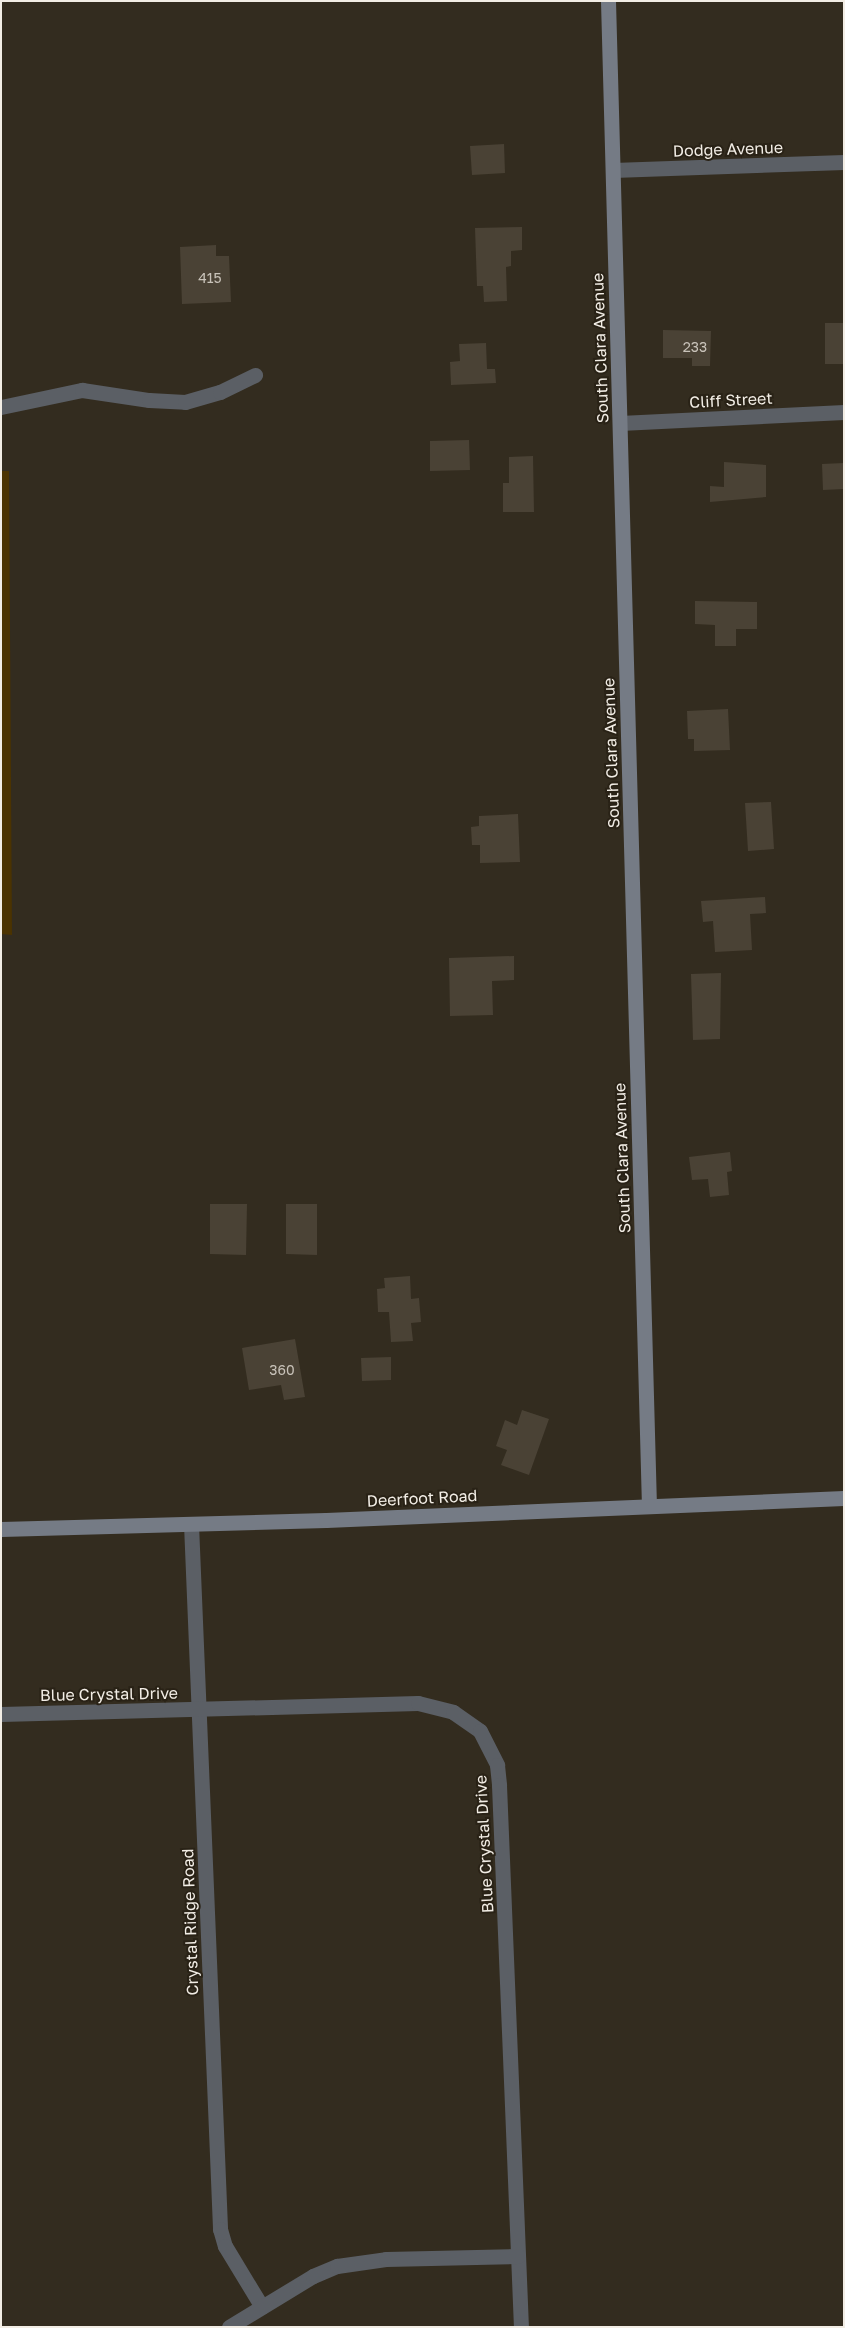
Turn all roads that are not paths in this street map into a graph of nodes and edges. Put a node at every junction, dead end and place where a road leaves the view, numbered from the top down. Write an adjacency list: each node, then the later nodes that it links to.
1 (608, 1): 3 (street, South Clara Avenue)
2 (844, 162): 3 (street, Dodge Avenue)
3 (613, 170): 7 (street, South Clara Avenue)
4 (255, 375): 5 (street)
5 (1, 407)
6 (844, 412): 7 (street, Cliff Street)
7 (620, 423): 9 (street, South Clara Avenue)
8 (844, 1498): 9 (street, Deerfoot Road)
9 (650, 1504): 10 (street, Deerfoot Road)
10 (191, 1524): 11 (street, Deerfoot Road); 12 (street, Crystal Ridge Road)
11 (1, 1529)
12 (198, 1709): 13 (street, Blue Crystal Drive); 14 (street, Blue Crystal Drive); 15 (street, Crystal Ridge Road)
13 (1, 1714)
14 (518, 2256): 15 (street); 17 (street, Blue Crystal Drive)
15 (262, 2307): 16 (street)
16 (230, 2327)
17 (521, 2327)

